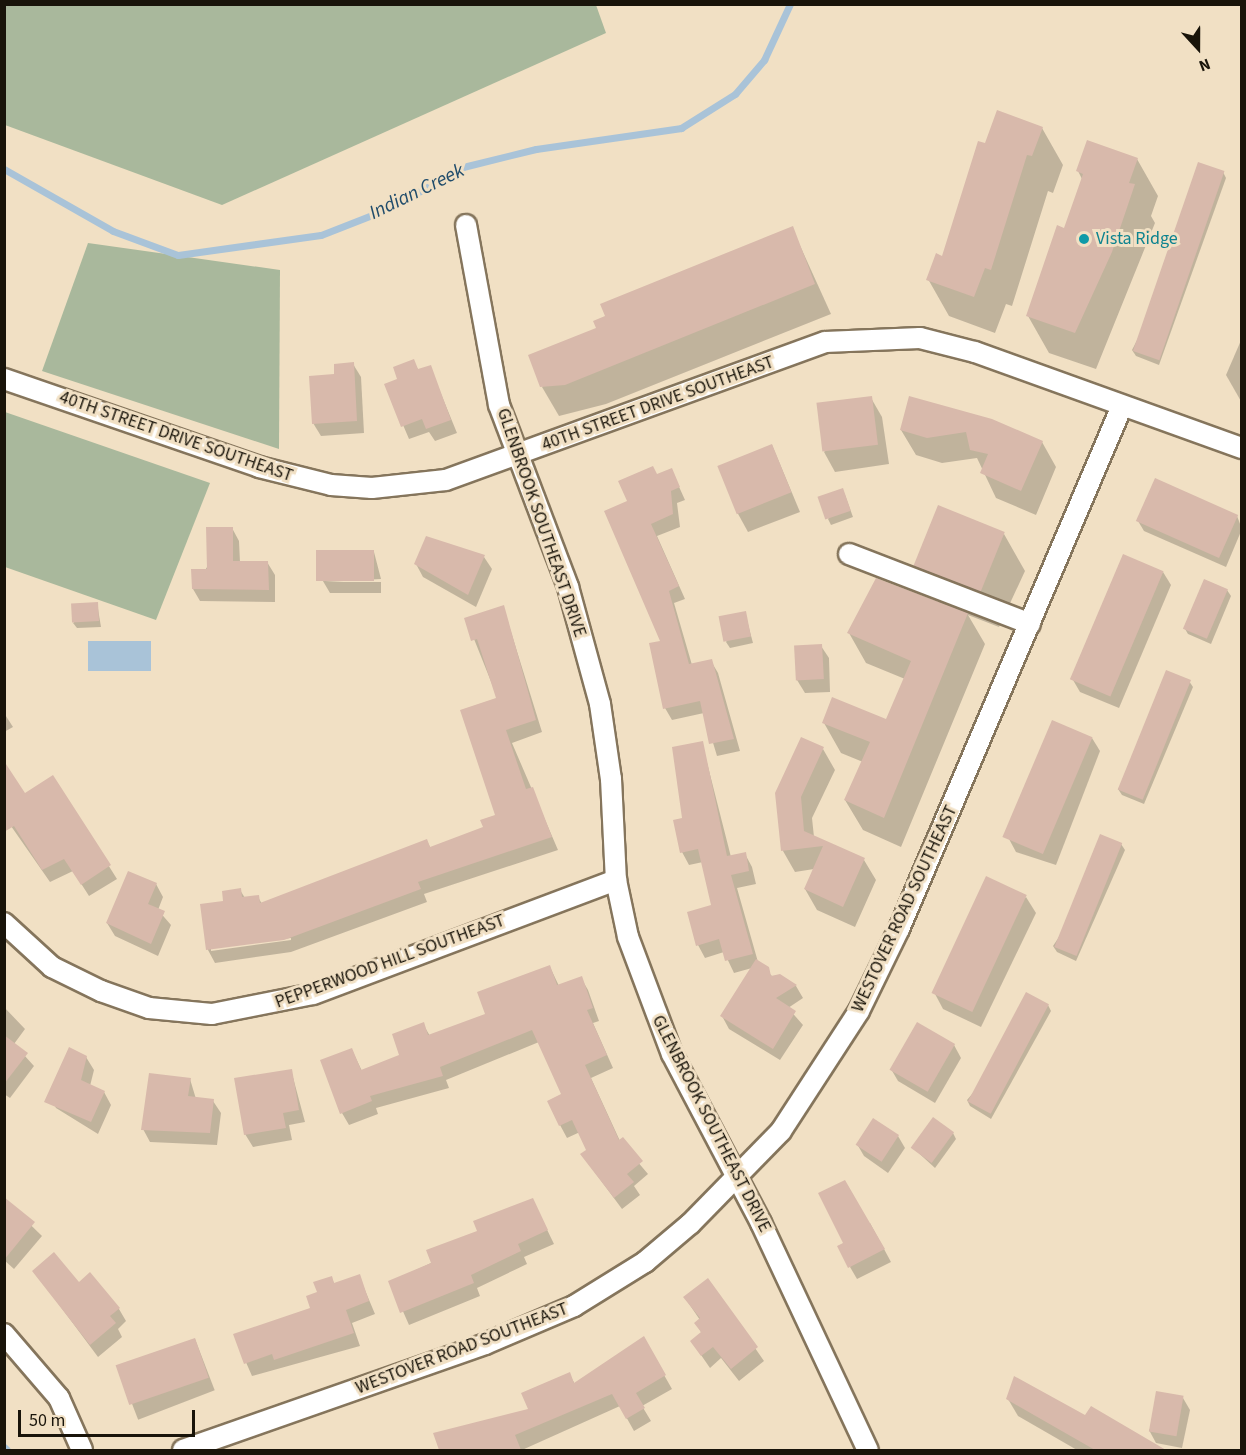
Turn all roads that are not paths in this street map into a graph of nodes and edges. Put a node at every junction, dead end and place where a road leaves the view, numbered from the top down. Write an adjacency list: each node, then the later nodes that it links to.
1 (466, 225): 5 (street, GLENBROOK SOUTHEAST DRIVE)
2 (4, 379): 5 (street, 40TH STREET DRIVE SOUTHEAST)
3 (1122, 405): 4 (street, 40TH STREET DRIVE SOUTHEAST); 5 (street, 40TH STREET DRIVE SOUTHEAST); 7 (street, WESTOVER ROAD SOUTHEAST)
4 (1242, 448)
5 (517, 456): 8 (street, GLENBROOK SOUTHEAST DRIVE)
6 (849, 554): 7 (street)
7 (1030, 624): 10 (street, WESTOVER ROAD SOUTHEAST)
8 (616, 880): 9 (street, PEPPERWOOD HILL SOUTHEAST); 10 (street, GLENBROOK SOUTHEAST DRIVE)
9 (4, 923)
10 (737, 1178): 13 (street, WESTOVER ROAD SOUTHEAST); 14 (street, GLENBROOK SOUTHEAST DRIVE)
11 (4, 1334): 12 (street)
12 (82, 1450)
13 (183, 1450)
14 (868, 1450)

